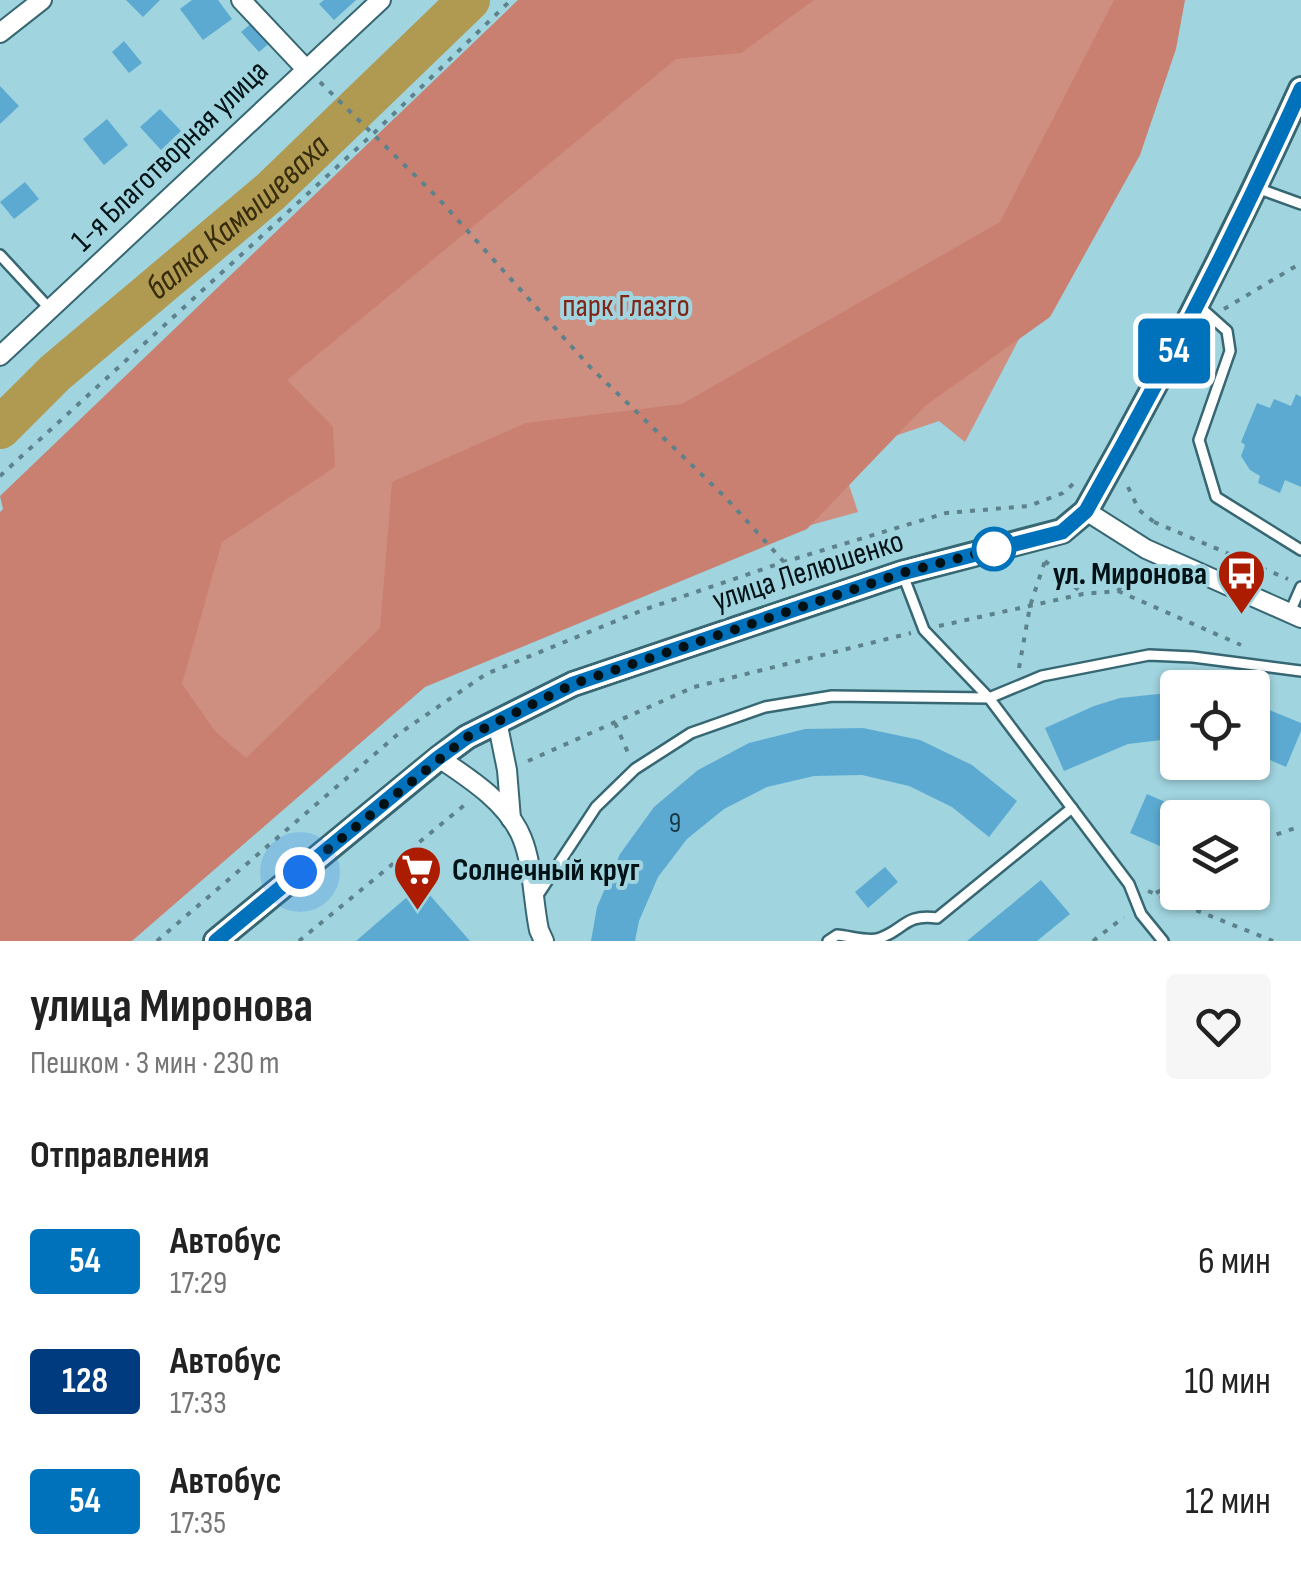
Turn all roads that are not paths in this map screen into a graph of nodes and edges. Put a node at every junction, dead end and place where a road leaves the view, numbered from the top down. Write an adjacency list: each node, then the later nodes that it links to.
1 (42, 0): 4 (street)
2 (241, 0): 5 (street)
3 (382, 0): 5 (street, 1-я Благотворная улица)
4 (0, 33)
5 (305, 68): 10 (street, 1-я Благотворная улица)
6 (1301, 88): 7 (street)
7 (1257, 188): 8 (lane); 11 (street)
8 (1301, 204)
9 (0, 255): 10 (lane)
10 (51, 311): 12 (street, 1-я Благотворная улица)
11 (1205, 311): 13 (street); 14 (lane)
12 (0, 356)
13 (1086, 511): 15 (street, улица Лелюшенко); 17 (street)
14 (1301, 550)
15 (902, 573): 19 (lane); 20 (street, улица Лелюшенко)
16 (1301, 586): 17 (lane)
17 (1295, 616)
18 (1301, 672): 19 (lane)
19 (989, 698): 22 (lane); 24 (lane)
20 (498, 721): 21 (street, улица Лелюшенко); 23 (street)
21 (438, 758): 23 (street); 26 (street, улица Лелюшенко)
22 (1072, 808): 25 (lane); 28 (lane)
23 (511, 820): 24 (street)
24 (534, 902): 27 (street)
25 (1156, 939)
26 (216, 941)
27 (544, 941)
28 (828, 941)

